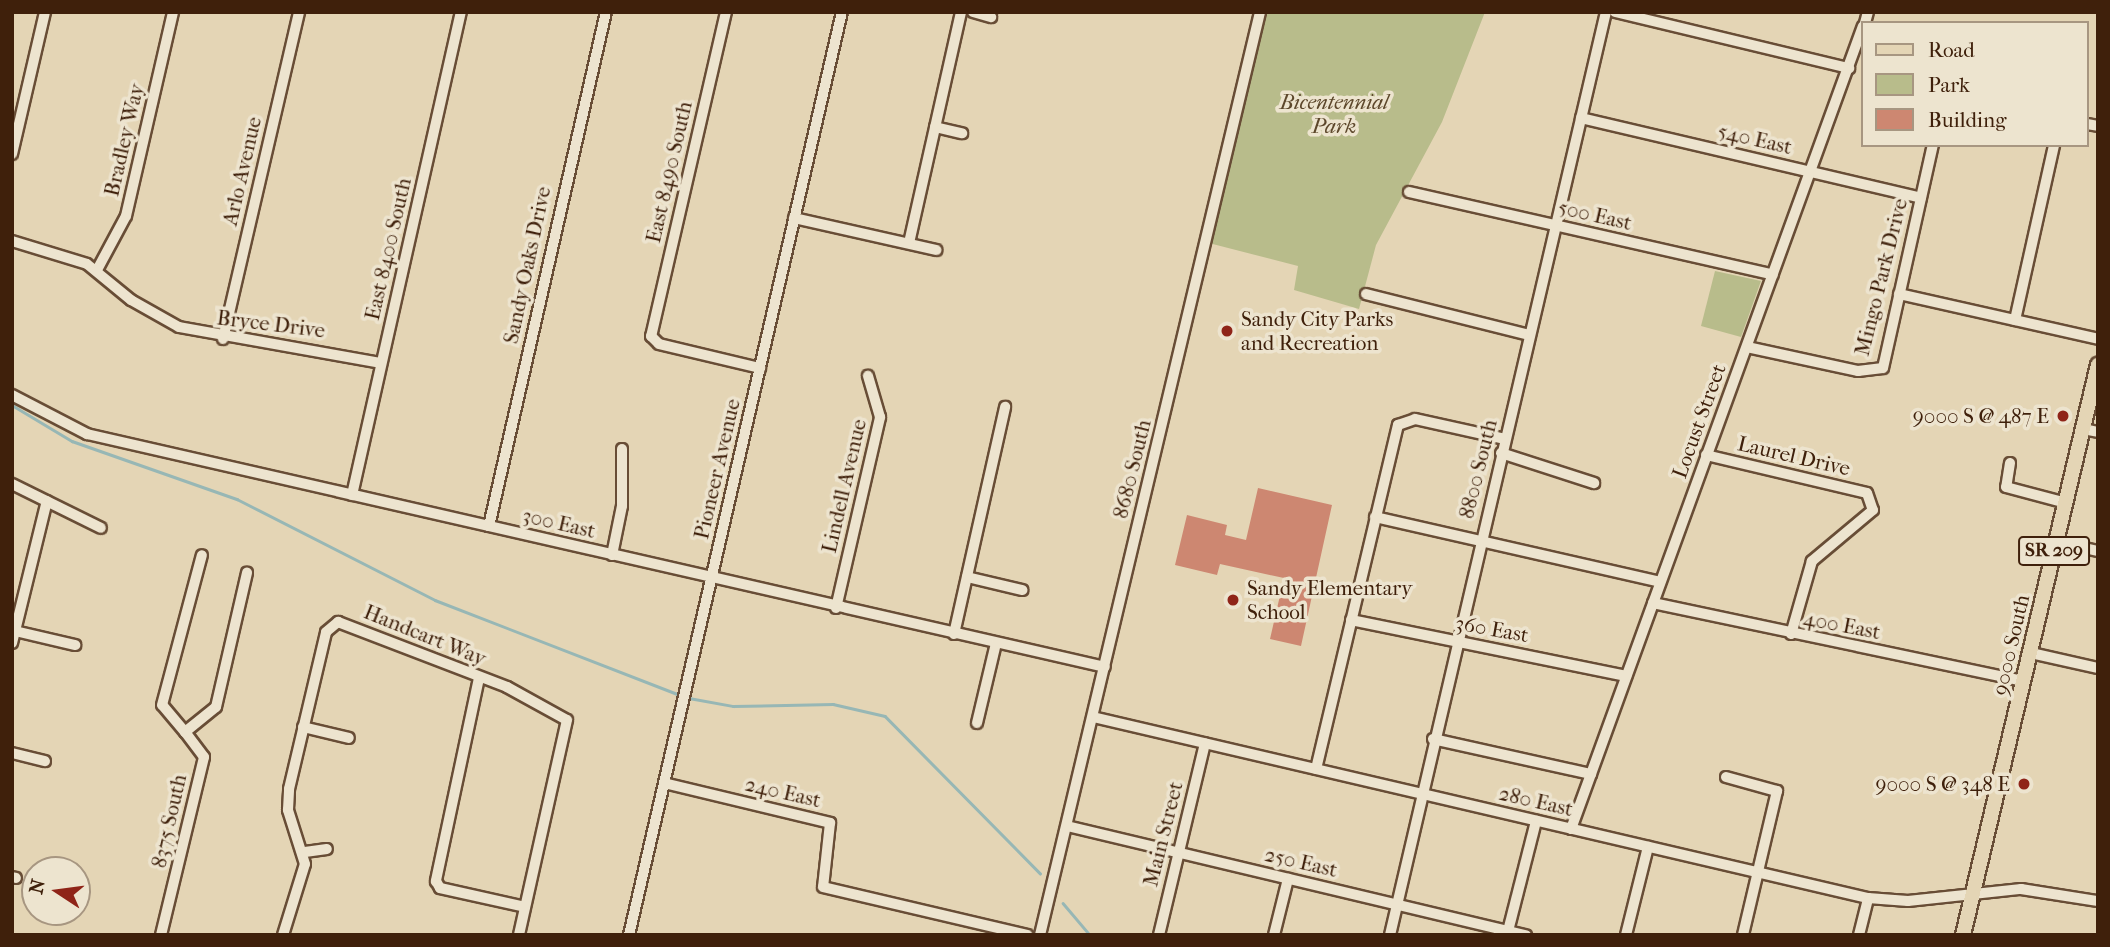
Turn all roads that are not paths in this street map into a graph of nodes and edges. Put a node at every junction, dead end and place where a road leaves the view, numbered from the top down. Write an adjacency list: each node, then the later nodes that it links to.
1 (45, 12): 21 (street)
2 (173, 12): 30 (street, Bradley Way)
3 (299, 12): 36 (street, Arlo Avenue)
4 (461, 12): 39 (street, East 8400 South)
5 (606, 12): 57 (street, Sandy Oaks Drive)
6 (726, 12): 41 (street, East 8490 South)
7 (842, 12): 25 (street, Pioneer Avenue)
8 (961, 12): 17 (street)
9 (972, 12): 13 (street)
10 (1260, 12): 80 (street, 8680 South)
11 (1606, 12): 16 (street, 8800 South)
12 (1615, 12): 15 (street)
13 (990, 17)
14 (1862, 31): 15 (street, Locust Street)
15 (1849, 68): 22 (street, Locust Street)
16 (1581, 118): 22 (street, 540 East); 26 (street, 8800 South)
17 (935, 127): 18 (street); 28 (street)
18 (962, 133)
19 (1933, 147): 24 (street, Mingo Park Drive)
20 (2054, 147): 34 (street)
21 (12, 154)
22 (1810, 173): 24 (street, 540 East); 31 (street, Locust Street)
23 (1409, 192): 26 (street, 500 East)
24 (1921, 198): 33 (street, Mingo Park Drive)
25 (794, 218): 28 (street); 41 (street, Pioneer Avenue)
26 (1555, 226): 31 (street, 500 East); 35 (street, 8800 South)
27 (12, 241): 30 (street, Bryce Drive)
28 (909, 243): 29 (street)
29 (936, 250)
30 (97, 270): 36 (street, Bryce Drive)
31 (1773, 275): 38 (street, Locust Street)
32 (1366, 294): 35 (street)
33 (1899, 294): 34 (street); 38 (street, Mingo Park Drive)
34 (2015, 320): 37 (street)
35 (1530, 335): 46 (street, 8800 South)
36 (223, 339): 39 (street, Bryce Drive)
37 (2098, 339)
38 (1747, 346): 49 (street, Locust Street)
39 (382, 363): 53 (street, East 8400 South)
40 (2098, 365): 45 (main road, 9000 South / SR 209)
41 (760, 368): 66 (street, Pioneer Avenue)
42 (868, 376): 70 (street, Lindell Avenue)
43 (12, 395): 53 (street, 300 East)
44 (1005, 407): 65 (street)
45 (2090, 430): 55 (main road, 9000 South / SR 209)
46 (1505, 439): 48 (street, 8800 South); 56 (street)
47 (622, 449): 63 (street)
48 (1501, 453): 51 (street); 59 (street, 8800 South)
49 (1706, 455): 67 (street, Locust Street); 74 (street, Laurel Drive)
50 (2010, 463): 55 (street)
51 (1594, 483)
52 (12, 484): 54 (street)
53 (352, 495): 57 (street, 300 East)
54 (47, 501): 58 (street); 72 (street)
55 (2066, 503): 60 (main road, 9000 South / SR 209)
56 (1375, 517): 59 (street); 71 (street)
57 (489, 526): 63 (street, 300 East)
58 (101, 528)
59 (1480, 541): 67 (street); 75 (street, 8800 South)
60 (2057, 541): 61 (street); 79 (main road, 9000 South / SR 209)
61 (2098, 551)
62 (202, 555): 88 (street)
63 (612, 555): 66 (street, 300 East)
64 (247, 573): 88 (street)
65 (967, 577): 68 (street); 73 (street)
66 (712, 579): 70 (street, 300 East); 97 (street, Pioneer Avenue)
67 (1660, 582): 69 (street, Locust Street)
68 (1022, 590)
69 (1653, 603): 74 (street, 400 East); 82 (street, Locust Street)
70 (836, 608): 73 (street, 300 East)
71 (1351, 620): 75 (street, 360 East); 94 (street)
72 (15, 631): 76 (street); 78 (street)
73 (954, 634): 77 (street, 300 East)
74 (1791, 634): 84 (street, 400 East)
75 (1457, 639): 82 (street, 360 East); 90 (street, 8800 South)
76 (12, 643)
77 (996, 643): 80 (street, 300 East); 86 (street)
78 (75, 645)
79 (2031, 653): 81 (street); 84 (main road, 9000 South / SR 209)
80 (1105, 667): 85 (street, 8680 South)
81 (2098, 668)
82 (1626, 676): 95 (street, Locust Street)
83 (479, 678): 87 (street, Handcart Way); 112 (street, Handcart Way); 112 (street)
84 (2024, 681): 108 (main road, 9000 South / SR 209)
85 (1093, 717): 91 (street, 280 East); 100 (street, 8680 South)
86 (977, 723)
87 (303, 727): 89 (street); 104 (street, Handcart Way)
88 (185, 732): 114 (street, 8375 South)
89 (349, 738)
90 (1433, 739): 95 (street); 98 (street, 8800 South)
91 (1205, 743): 94 (street, 280 East); 105 (street, Main Street)
92 (12, 753): 93 (street)
93 (45, 761)
94 (1316, 769): 98 (street, 280 East)
95 (1591, 774): 101 (street, Locust Street)
96 (1726, 777): 106 (street)
97 (664, 783): 117 (street, Pioneer Avenue); 118 (street, 240 East)
98 (1421, 793): 99 (street, 280 East); 111 (street, 8800 South)
99 (1536, 821): 101 (street, 280 East); 113 (street)
100 (1067, 825): 105 (street, 250 East); 119 (street, 8680 South)
101 (1571, 829): 102 (street, 280 East)
102 (1648, 847): 106 (street, 280 East); 124 (street)
103 (327, 849): 104 (street)
104 (305, 852): 115 (street)
105 (1178, 853): 107 (street, 250 East); 120 (street, Main Street)
106 (1758, 873): 109 (street, 280 East); 125 (street)
107 (1288, 878): 111 (street, 250 East); 121 (street)
108 (1973, 894): 109 (street, 280 East); 110 (street); 127 (main road, 9000 South / SR 209)
109 (1868, 898): 126 (street)
110 (2098, 901)
111 (1396, 904): 113 (street, 250 East); 122 (street, 8800 South)
112 (526, 907): 116 (street)
113 (1508, 933): 123 (street, 250 East)
114 (161, 935)
115 (283, 935)
116 (519, 935)
117 (629, 935)
118 (1027, 935)
119 (1040, 935)
120 (1158, 935)
121 (1275, 935)
122 (1390, 935)
123 (1526, 935)
124 (1626, 935)
125 (1743, 935)
126 (1859, 935)
127 (1963, 935)

